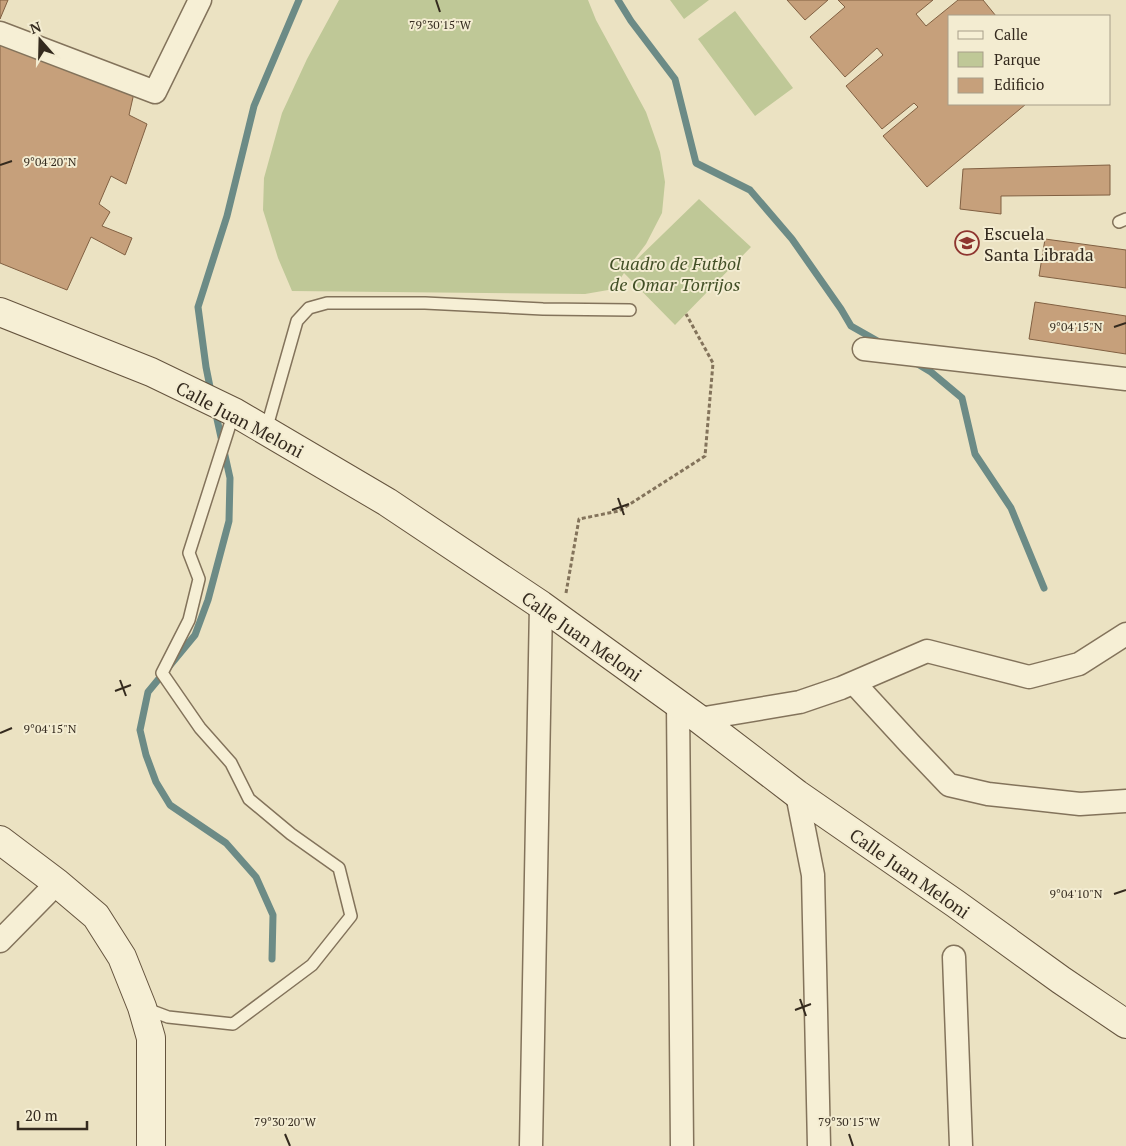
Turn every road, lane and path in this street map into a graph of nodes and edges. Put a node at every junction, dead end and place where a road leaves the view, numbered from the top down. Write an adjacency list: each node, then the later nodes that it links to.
1 (200, 0): 2 (street)
2 (0, 33)
3 (630, 310): 9 (lane)
4 (0, 312): 8 (main road, Calle Juan Meloni)
5 (686, 314): 10 (path)
6 (871, 350): 7 (street)
7 (1126, 379)
8 (231, 418): 9 (main road, Calle Juan Meloni); 20 (lane)
9 (266, 430): 10 (main road, Calle Juan Meloni)
10 (551, 613): 13 (main road, Calle Juan Meloni); 23 (street)
11 (1126, 634): 12 (street)
12 (854, 682): 13 (street); 15 (street)
13 (689, 712): 14 (main road, Calle Juan Meloni); 24 (street)
14 (797, 794): 21 (main road, Calle Juan Meloni); 25 (street)
15 (1126, 801)
16 (0, 840): 17 (main road)
17 (57, 883): 18 (street); 20 (main road)
18 (0, 941)
19 (954, 957): 26 (street)
20 (142, 1007): 22 (main road)
21 (1126, 1024)
22 (151, 1146)
23 (531, 1146)
24 (682, 1146)
25 (819, 1146)
26 (961, 1146)

